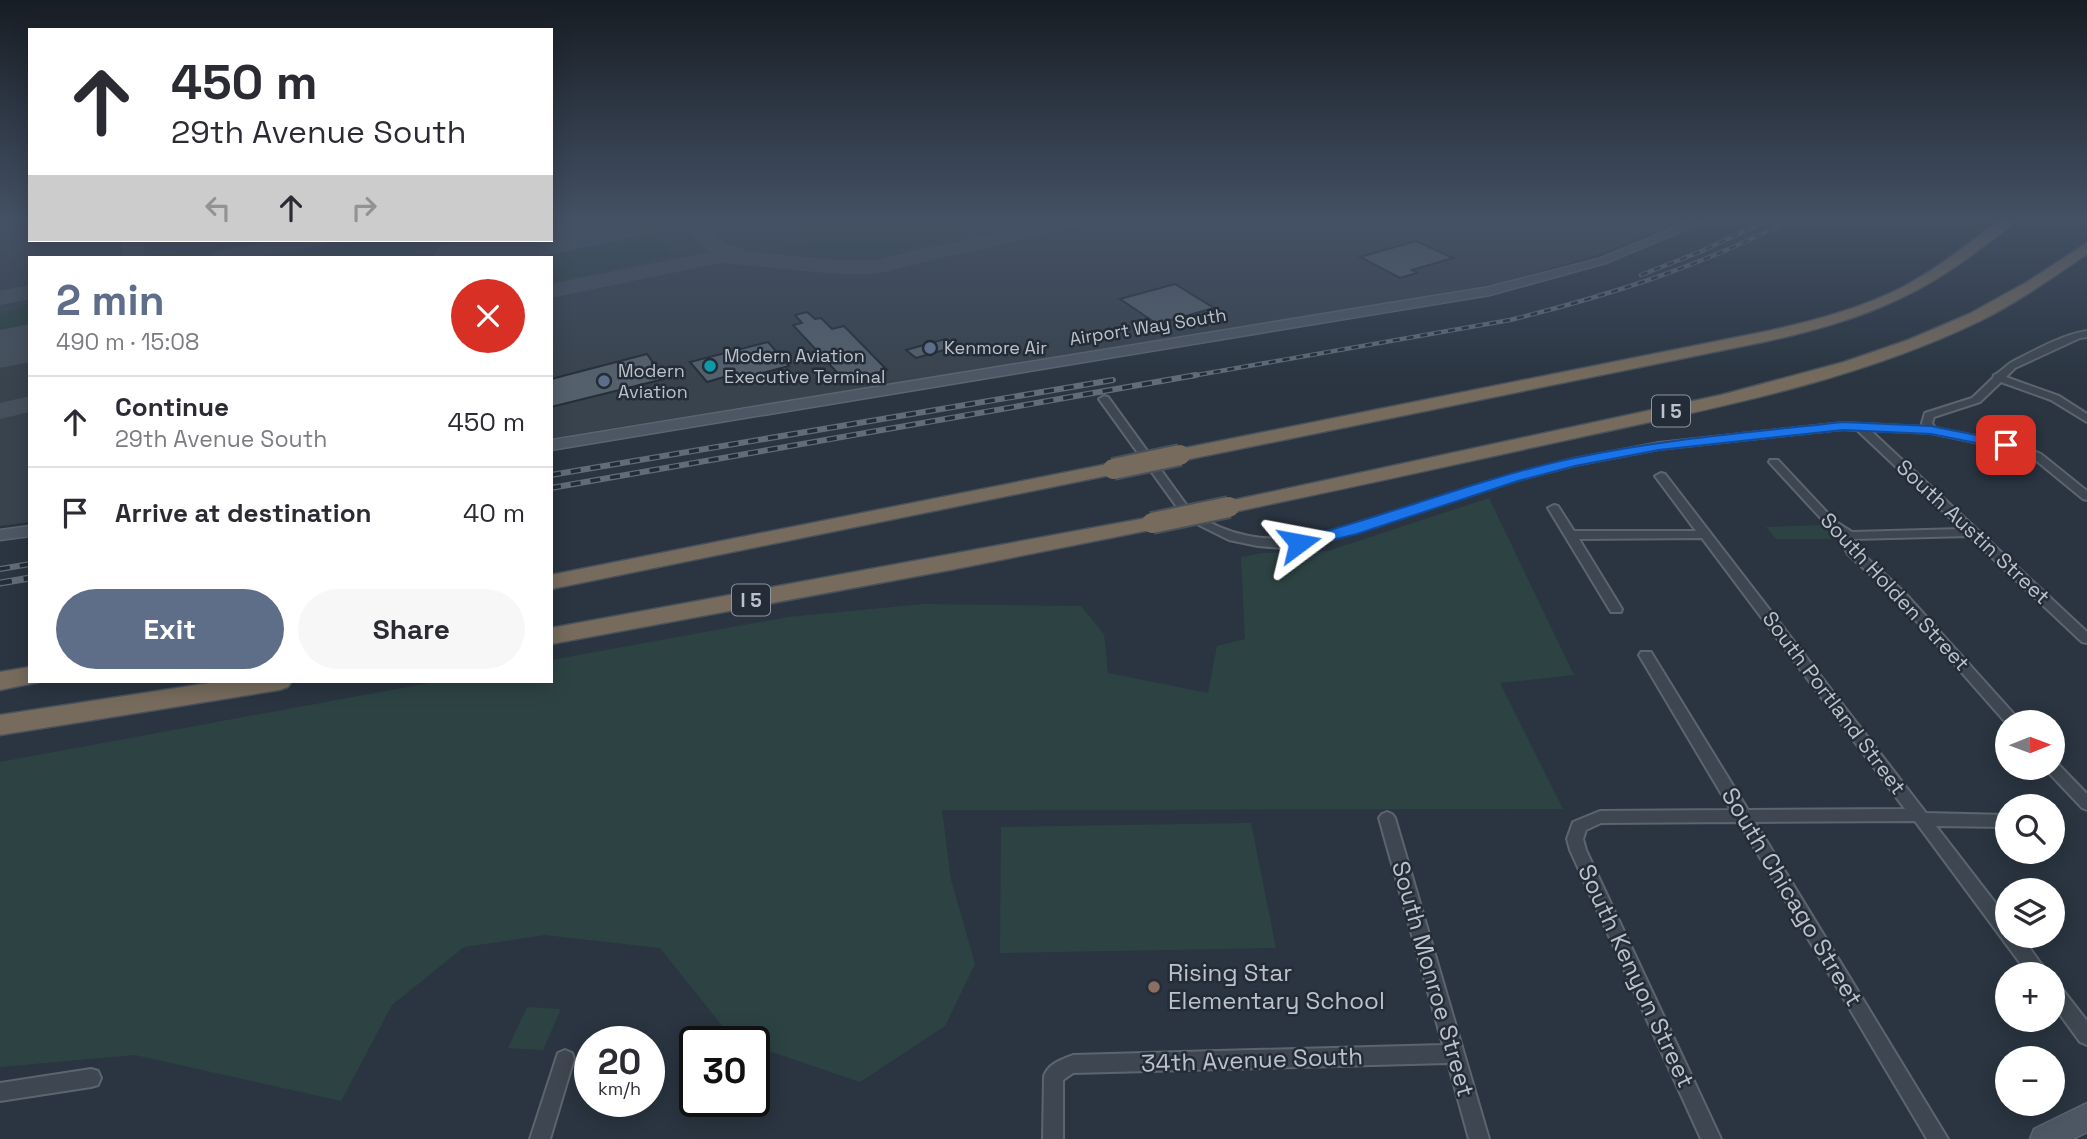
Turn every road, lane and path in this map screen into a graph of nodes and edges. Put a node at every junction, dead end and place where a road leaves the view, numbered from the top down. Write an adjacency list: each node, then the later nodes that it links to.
1 (1553, 274): 11 (main road, Airport Way South)
2 (1935, 274): 4 (highway)
3 (2050, 274): 24 (highway, I 5, bridge)
4 (1870, 307): 22 (highway, bridge)
5 (2087, 334): 6 (street)
6 (1997, 377): 8 (street); 10 (street)
7 (1104, 399): 9 (street)
8 (2087, 419)
9 (1859, 426): 10 (street); 17 (street, South Austin Street)
10 (1931, 430): 14 (street)
11 (553, 445)
12 (1774, 462): 21 (street, South Holden Street)
13 (1661, 476): 18 (street, South Portland Street)
14 (2087, 497)
15 (1554, 508): 20 (street)
16 (28, 531): 19 (main road)
17 (1973, 532): 21 (street); 25 (street, South Austin Street)
18 (1706, 534): 20 (street); 35 (street, South Portland Street)
19 (0, 535)
20 (1570, 535): 23 (street)
21 (1849, 536): 30 (street, South Holden Street)
22 (553, 582)
23 (1616, 609)
24 (553, 636)
25 (2087, 639)
26 (1646, 655): 34 (street, South Chicago Street)
27 (28, 676): 28 (highway)
28 (0, 681)
29 (266, 683): 31 (highway)
30 (2003, 710)
31 (0, 725)
32 (2064, 780): 33 (street)
33 (2087, 804)
34 (1742, 816): 35 (street); 37 (street); 52 (street, South Chicago Street)
35 (1921, 817): 38 (street); 39 (street, South Portland Street)
36 (1387, 818): 42 (street, South Monroe Street)
37 (1591, 819): 51 (street, South Kenyon Street)
38 (1995, 820)
39 (1995, 915)
40 (2065, 1007): 41 (street)
41 (2087, 1036)
42 (1456, 1054): 44 (street, 34th Avenue South); 50 (street, South Monroe Street)
43 (565, 1059): 48 (street)
44 (1053, 1076): 49 (street)
45 (91, 1078): 46 (street)
46 (0, 1092)
47 (2087, 1116): 53 (main road)
48 (540, 1139)
49 (1052, 1139)
50 (1479, 1139)
51 (1710, 1139)
52 (1938, 1139)
53 (2044, 1139)

